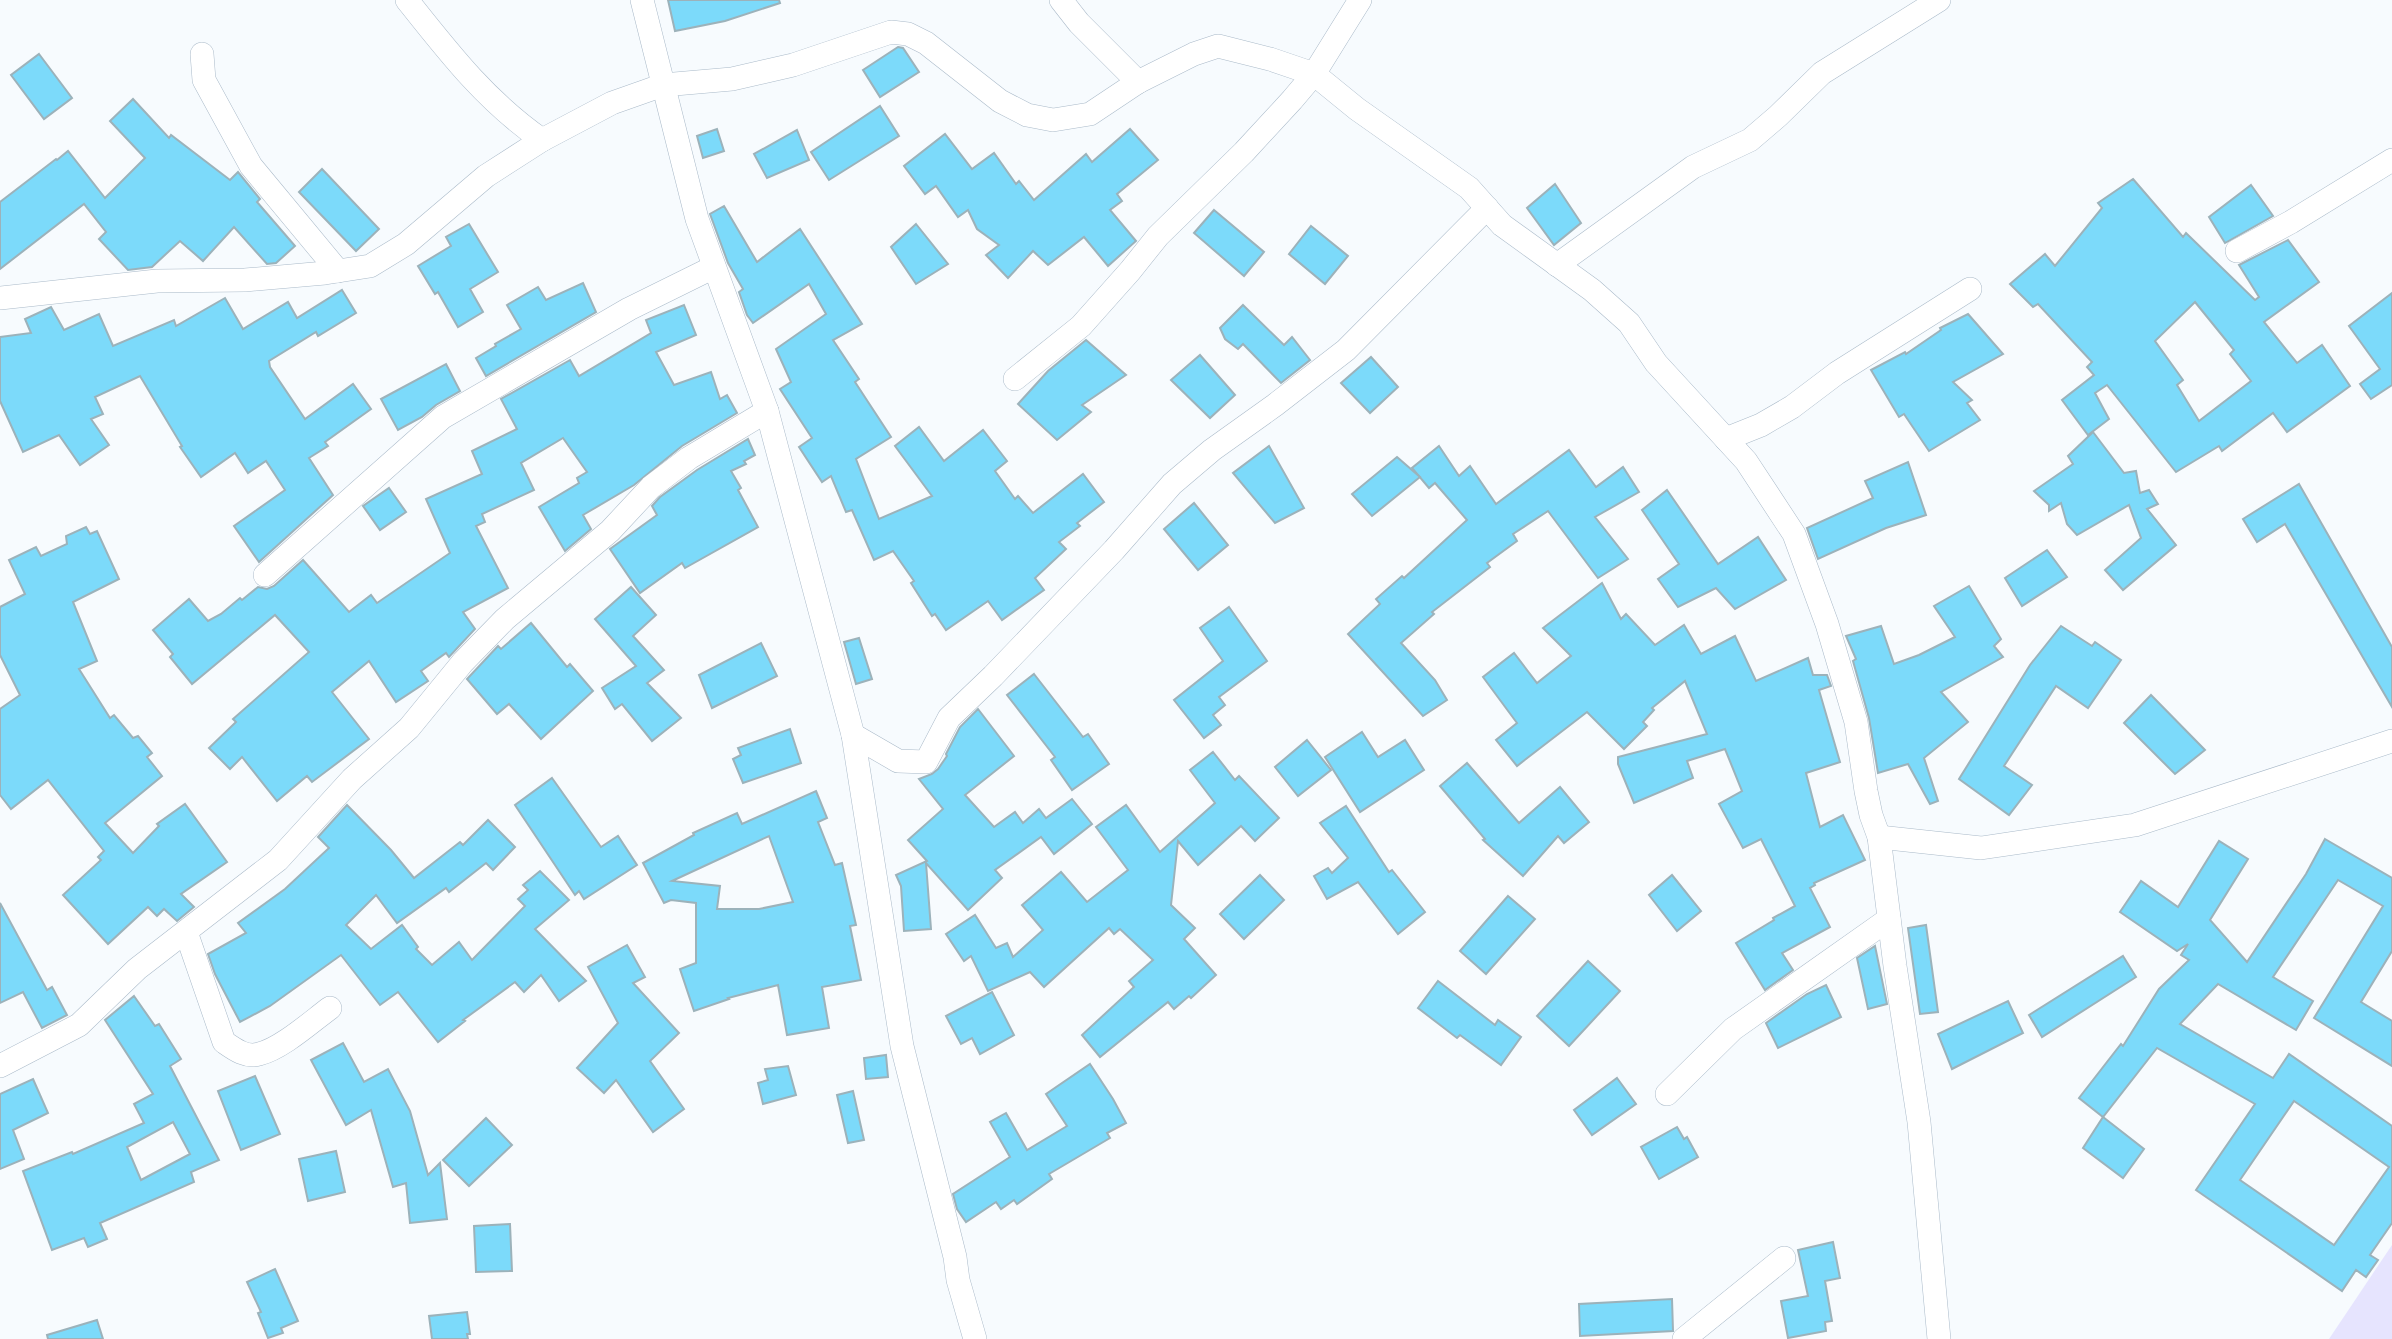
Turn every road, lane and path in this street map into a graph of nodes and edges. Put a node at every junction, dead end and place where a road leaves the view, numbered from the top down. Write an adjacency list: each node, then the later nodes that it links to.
1 (407, 0): 10 (street)
2 (642, 0): 9 (street)
3 (1062, 0): 8 (street)
4 (1360, 0): 7 (street)
5 (1939, 0): 14 (street)
6 (202, 54): 16 (street)
7 (1314, 74): 8 (street); 12 (street); 19 (street)
8 (1138, 82): 9 (street)
9 (663, 85): 10 (street); 15 (street)
10 (542, 140): 16 (street)
11 (2392, 160): 13 (street)
12 (1487, 208): 14 (street); 23 (street)
13 (2237, 251)
14 (1557, 265): 21 (street)
15 (714, 267): 20 (street); 22 (street)
16 (338, 271): 18 (street)
17 (1970, 289): 21 (street)
18 (0, 298)
19 (1015, 379)
20 (767, 411): 23 (street); 27 (street)
21 (1726, 439): 25 (street)
22 (265, 575)
23 (853, 736): 32 (street)
24 (2392, 741): 25 (street)
25 (1879, 837): 26 (street)
26 (1889, 919): 30 (street); 34 (street)
27 (186, 932): 28 (street); 29 (street)
28 (330, 1008)
29 (0, 1066)
30 (1667, 1094)
31 (1784, 1258): 33 (street)
32 (975, 1339)
33 (1684, 1339)
34 (1939, 1339)

